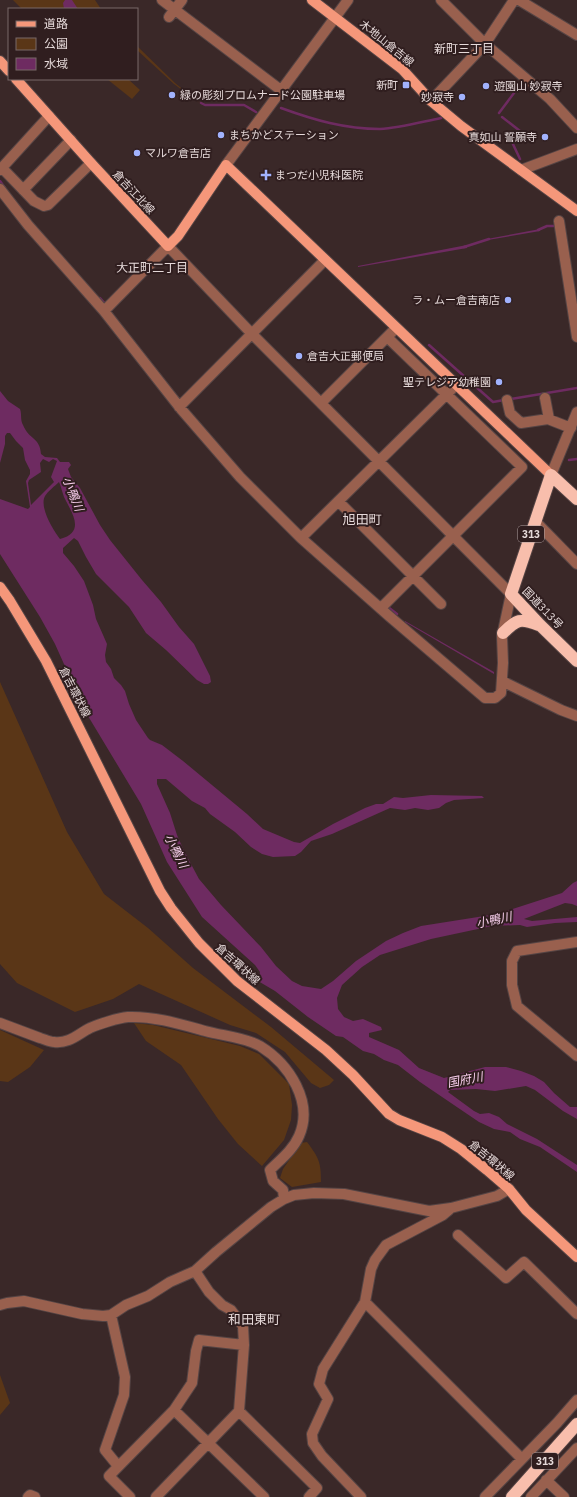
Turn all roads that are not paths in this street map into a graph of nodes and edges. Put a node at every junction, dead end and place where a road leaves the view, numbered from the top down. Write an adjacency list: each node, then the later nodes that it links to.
1 (162, 0): 8 (street)
2 (182, 0): 8 (street)
3 (312, 0): 9 (main road, 木地山倉吉線)
4 (348, 0): 9 (street)
5 (441, 0): 11 (street)
6 (514, 0): 11 (street)
7 (519, 0): 10 (street)
8 (172, 14): 15 (street)
9 (335, 18): 15 (street); 16 (main road, 木地山倉吉線)
10 (577, 35)
11 (485, 44): 16 (street); 18 (street)
12 (0, 61): 13 (main road)
13 (8, 71)
14 (17, 80): 17 (main road, 倉吉江北線)
15 (282, 91): 22 (street)
16 (431, 101): 24 (main road, 木地山倉吉線)
17 (49, 116): 19 (main road, 倉吉江北線); 23 (street)
18 (577, 128)
19 (71, 140): 21 (main road, 倉吉江北線); 26 (street)
20 (577, 149): 24 (street)
21 (91, 164): 26 (street); 29 (main road, 倉吉江北線)
22 (226, 165): 29 (main road); 30 (main road)
23 (1, 169): 26 (street)
24 (521, 170): 27 (main road, 木地山倉吉線)
25 (0, 189): 31 (street)
26 (23, 190)
27 (577, 211)
28 (560, 221): 35 (street)
29 (168, 246): 31 (street); 33 (street)
30 (325, 260): 32 (main road); 33 (street)
31 (104, 311): 41 (street)
32 (396, 328): 34 (street); 36 (main road)
33 (252, 334): 40 (street); 41 (street)
34 (387, 337): 37 (street); 40 (street)
35 (577, 337)
36 (457, 384): 37 (street); 46 (main road)
37 (446, 395): 45 (street); 50 (street)
38 (545, 398): 43 (street)
39 (507, 400): 43 (street)
40 (321, 403): 45 (street)
41 (179, 407): 51 (street)
42 (577, 412): 44 (street)
43 (549, 419): 44 (street)
44 (571, 428): 46 (street)
45 (378, 461): 48 (street); 50 (street)
46 (551, 475): 47 (highway); 49 (highway, 国道313号 / 313)
47 (577, 499)
48 (339, 502): 51 (street); 53 (street)
49 (535, 521): 52 (street); 55 (highway, 国道313号 / 313)
50 (453, 536): 53 (street); 55 (street)
51 (301, 538): 57 (street)
52 (577, 564)
53 (413, 577): 56 (street); 57 (street)
54 (0, 587): 66 (main road, 倉吉環状線)
55 (511, 594): 58 (highway, 国道313号); 59 (street)
56 (441, 604)
57 (380, 608): 61 (street)
58 (540, 625): 59 (highway); 60 (highway, 国道313号)
59 (503, 633): 61 (street)
60 (577, 661)
61 (502, 681): 62 (street)
62 (577, 716)
63 (577, 942): 65 (street)
64 (0, 1023): 67 (street)
65 (577, 1056)
66 (509, 1190): 68 (street); 70 (main road, 倉吉環状線)
67 (284, 1199): 68 (street); 71 (street)
68 (451, 1208): 72 (street)
69 (458, 1235): 74 (street)
70 (577, 1257)
71 (195, 1271): 75 (street); 76 (street)
72 (365, 1302): 83 (street); 92 (street)
73 (0, 1305): 75 (street)
74 (577, 1314)
75 (111, 1315): 84 (street)
76 (244, 1345): 78 (street); 79 (street)
77 (577, 1400): 83 (street)
78 (174, 1410): 81 (street); 84 (street)
79 (239, 1411): 81 (street); 91 (street)
80 (577, 1424): 94 (highway, 313)
81 (209, 1442): 89 (street); 90 (street)
82 (577, 1448): 85 (street)
83 (522, 1459): 93 (street)
84 (118, 1466): 88 (street)
85 (546, 1480): 95 (street); 96 (street)
86 (28, 1497): 87 (street)
87 (35, 1497)
88 (130, 1497)
89 (156, 1497)
90 (264, 1497)
91 (309, 1497)
92 (361, 1497)
93 (485, 1497)
94 (512, 1497)
95 (531, 1497)
96 (564, 1497)

